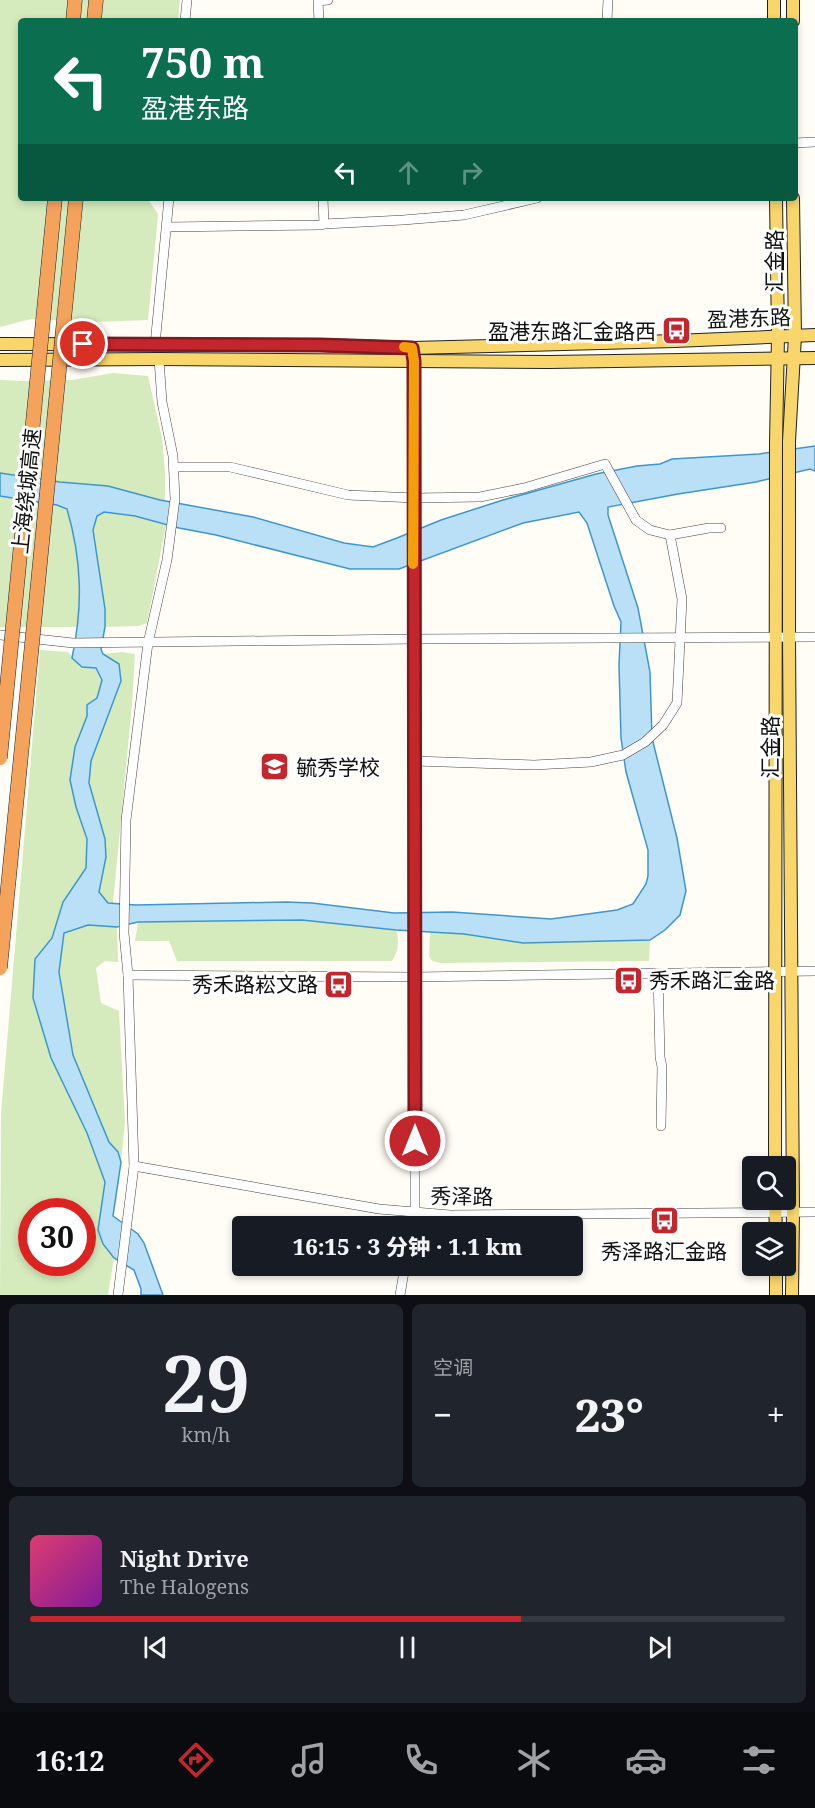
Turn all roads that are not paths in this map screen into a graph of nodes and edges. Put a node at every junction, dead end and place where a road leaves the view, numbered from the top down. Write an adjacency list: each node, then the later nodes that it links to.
1 (75, 0): 8 (highway)
2 (96, 0): 9 (highway)
3 (187, 0): 10 (street)
4 (328, 0): 11 (street)
5 (608, 0): 12 (street)
6 (774, 0): 13 (main road)
7 (793, 0): 14 (main road)
8 (73, 18)
9 (94, 18)
10 (185, 18)
11 (319, 18)
12 (607, 18)
13 (774, 18)
14 (793, 18)
15 (815, 142): 16 (street)
16 (798, 143)
17 (56, 201): 48 (highway, 上海绕城高速, bridge)
18 (76, 201): 50 (highway, 上海绕城高速, bridge)
19 (169, 201): 25 (street)
20 (323, 201): 24 (street)
21 (524, 201): 24 (street)
22 (776, 201): 27 (main road, 汇金路)
23 (793, 201): 28 (main road, 汇金路)
24 (324, 224): 25 (street)
25 (166, 227): 30 (street)
26 (815, 335): 28 (main road, 盈港东路)
27 (778, 336): 28 (main road, 盈港东路); 31 (main road, 盈港东路); 35 (main road, 汇金路)
28 (795, 336): 32 (main road, 汇金路)
29 (0, 344): 30 (main road, 盈港东路)
30 (155, 345): 31 (main road, 盈港东路)
31 (412, 348): 37 (street)
32 (794, 358): 33 (main road, 盈港东路); 35 (main road, 盈港东路); 43 (main road, 汇金路)
33 (815, 358)
34 (159, 359): 36 (main road, 盈港东路); 37 (main road, 盈港东路); 38 (street)
35 (778, 359): 37 (main road, 盈港东路); 43 (main road, 汇金路)
36 (0, 360)
37 (414, 361): 39 (street)
38 (174, 467): 39 (street); 47 (street)
39 (413, 497): 41 (street); 46 (street)
40 (722, 528): 41 (street)
41 (670, 536): 45 (street)
42 (0, 634): 47 (street)
43 (783, 637): 44 (street); 45 (street); 51 (main road, 汇金路); 52 (main road, 汇金路)
44 (815, 637)
45 (681, 638): 46 (street); 49 (street)
46 (414, 639): 47 (street); 49 (street)
47 (148, 643): 55 (street)
48 (0, 758)
49 (415, 761): 56 (street)
50 (0, 968)
51 (775, 971): 52 (street); 54 (street); 58 (main road, 汇金路)
52 (791, 971): 53 (street); 62 (main road, 汇金路)
53 (815, 971)
54 (658, 973): 56 (street); 57 (street)
55 (128, 975): 56 (street); 59 (street)
56 (415, 976): 64 (street)
57 (661, 1126)
58 (775, 1156)
59 (134, 1166): 64 (street, 秀泽路); 68 (street)
60 (742, 1207): 64 (street, 秀泽路)
61 (787, 1210): 62 (street, 秀泽路)
62 (793, 1212): 63 (street, 秀泽路); 71 (main road, 汇金路)
63 (815, 1212)
64 (415, 1213): 65 (street)
65 (414, 1216)
66 (403, 1276): 69 (street)
67 (776, 1276): 70 (main road)
68 (118, 1295)
69 (400, 1295)
70 (776, 1295)
71 (792, 1295)

